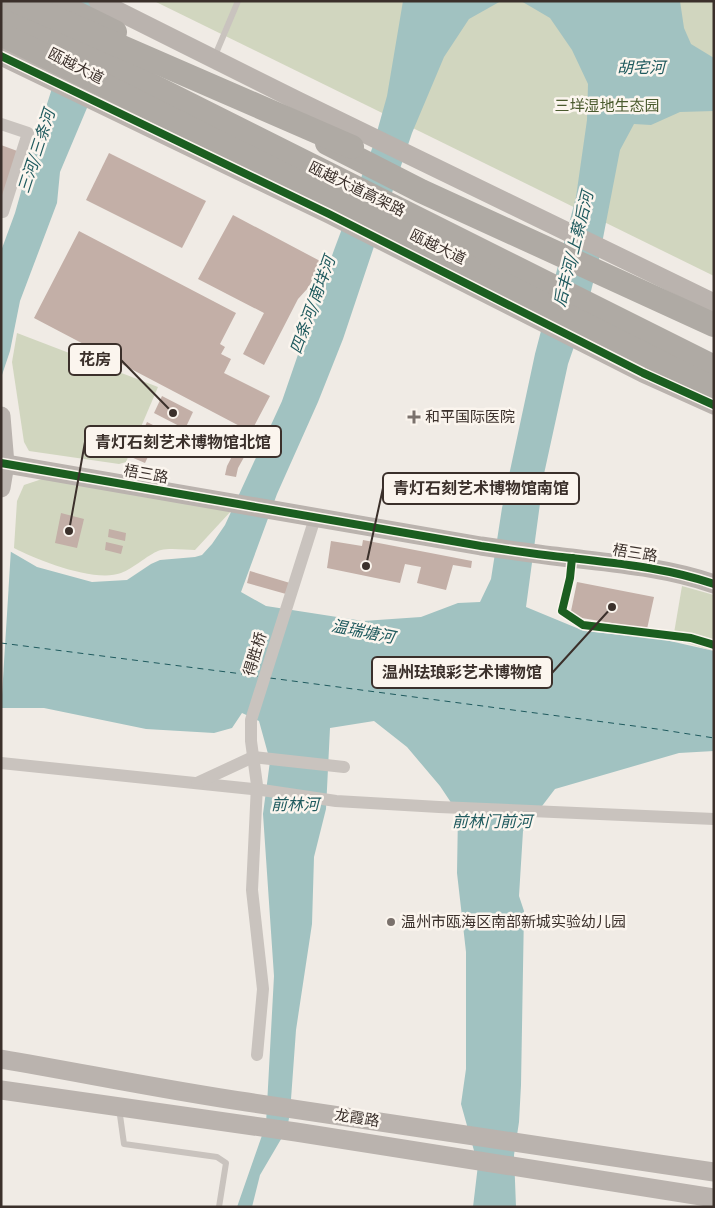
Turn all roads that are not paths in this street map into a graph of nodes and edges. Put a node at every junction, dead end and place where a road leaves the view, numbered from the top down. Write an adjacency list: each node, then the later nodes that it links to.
1 (16, 1): 13 (highway, bridge)
2 (98, 1): 6 (street)
3 (238, 1): 10 (lane)
4 (59, 5): 6 (highway)
5 (1, 10): 21 (highway, 瓯越大道高架路)
6 (128, 27): 10 (street); 13 (highway)
7 (1, 29): 11 (highway, 瓯越大道)
8 (1, 34): 23 (highway, 瓯越大道高架路)
9 (1, 56): 11 (street)
10 (214, 59): 15 (street)
11 (106, 94): 20 (highway, 瓯越大道)
12 (1, 124): 14 (street)
13 (423, 186): 15 (highway)
14 (3, 212)
15 (551, 238): 16 (highway)
16 (611, 267): 17 (street); 18 (highway); 19 (highway)
17 (714, 303)
18 (714, 316)
19 (714, 325)
20 (591, 334): 22 (highway, 瓯越大道); 24 (street)
21 (714, 367)
22 (714, 383)
23 (714, 389)
24 (714, 405)
25 (1, 416): 26 (street)
26 (3, 463): 27 (street); 28 (street, 梧三路)
27 (1, 488)
28 (315, 518): 29 (street, 梧三路); 30 (street, 得胜桥)
29 (714, 584)
30 (253, 757): 32 (street); 33 (street); 34 (street, 得胜桥)
31 (1, 763): 33 (street)
32 (344, 767)
33 (196, 784): 34 (street)
34 (260, 790): 35 (street); 36 (street, 得胜桥)
35 (714, 819)
36 (257, 1055)
37 (1, 1059): 40 (street, 龙霞路)
38 (1, 1090): 39 (street, 龙霞路)
39 (118, 1106): 41 (street, 龙霞路); 42 (lane)
40 (714, 1172)
41 (714, 1198)
42 (219, 1207)

